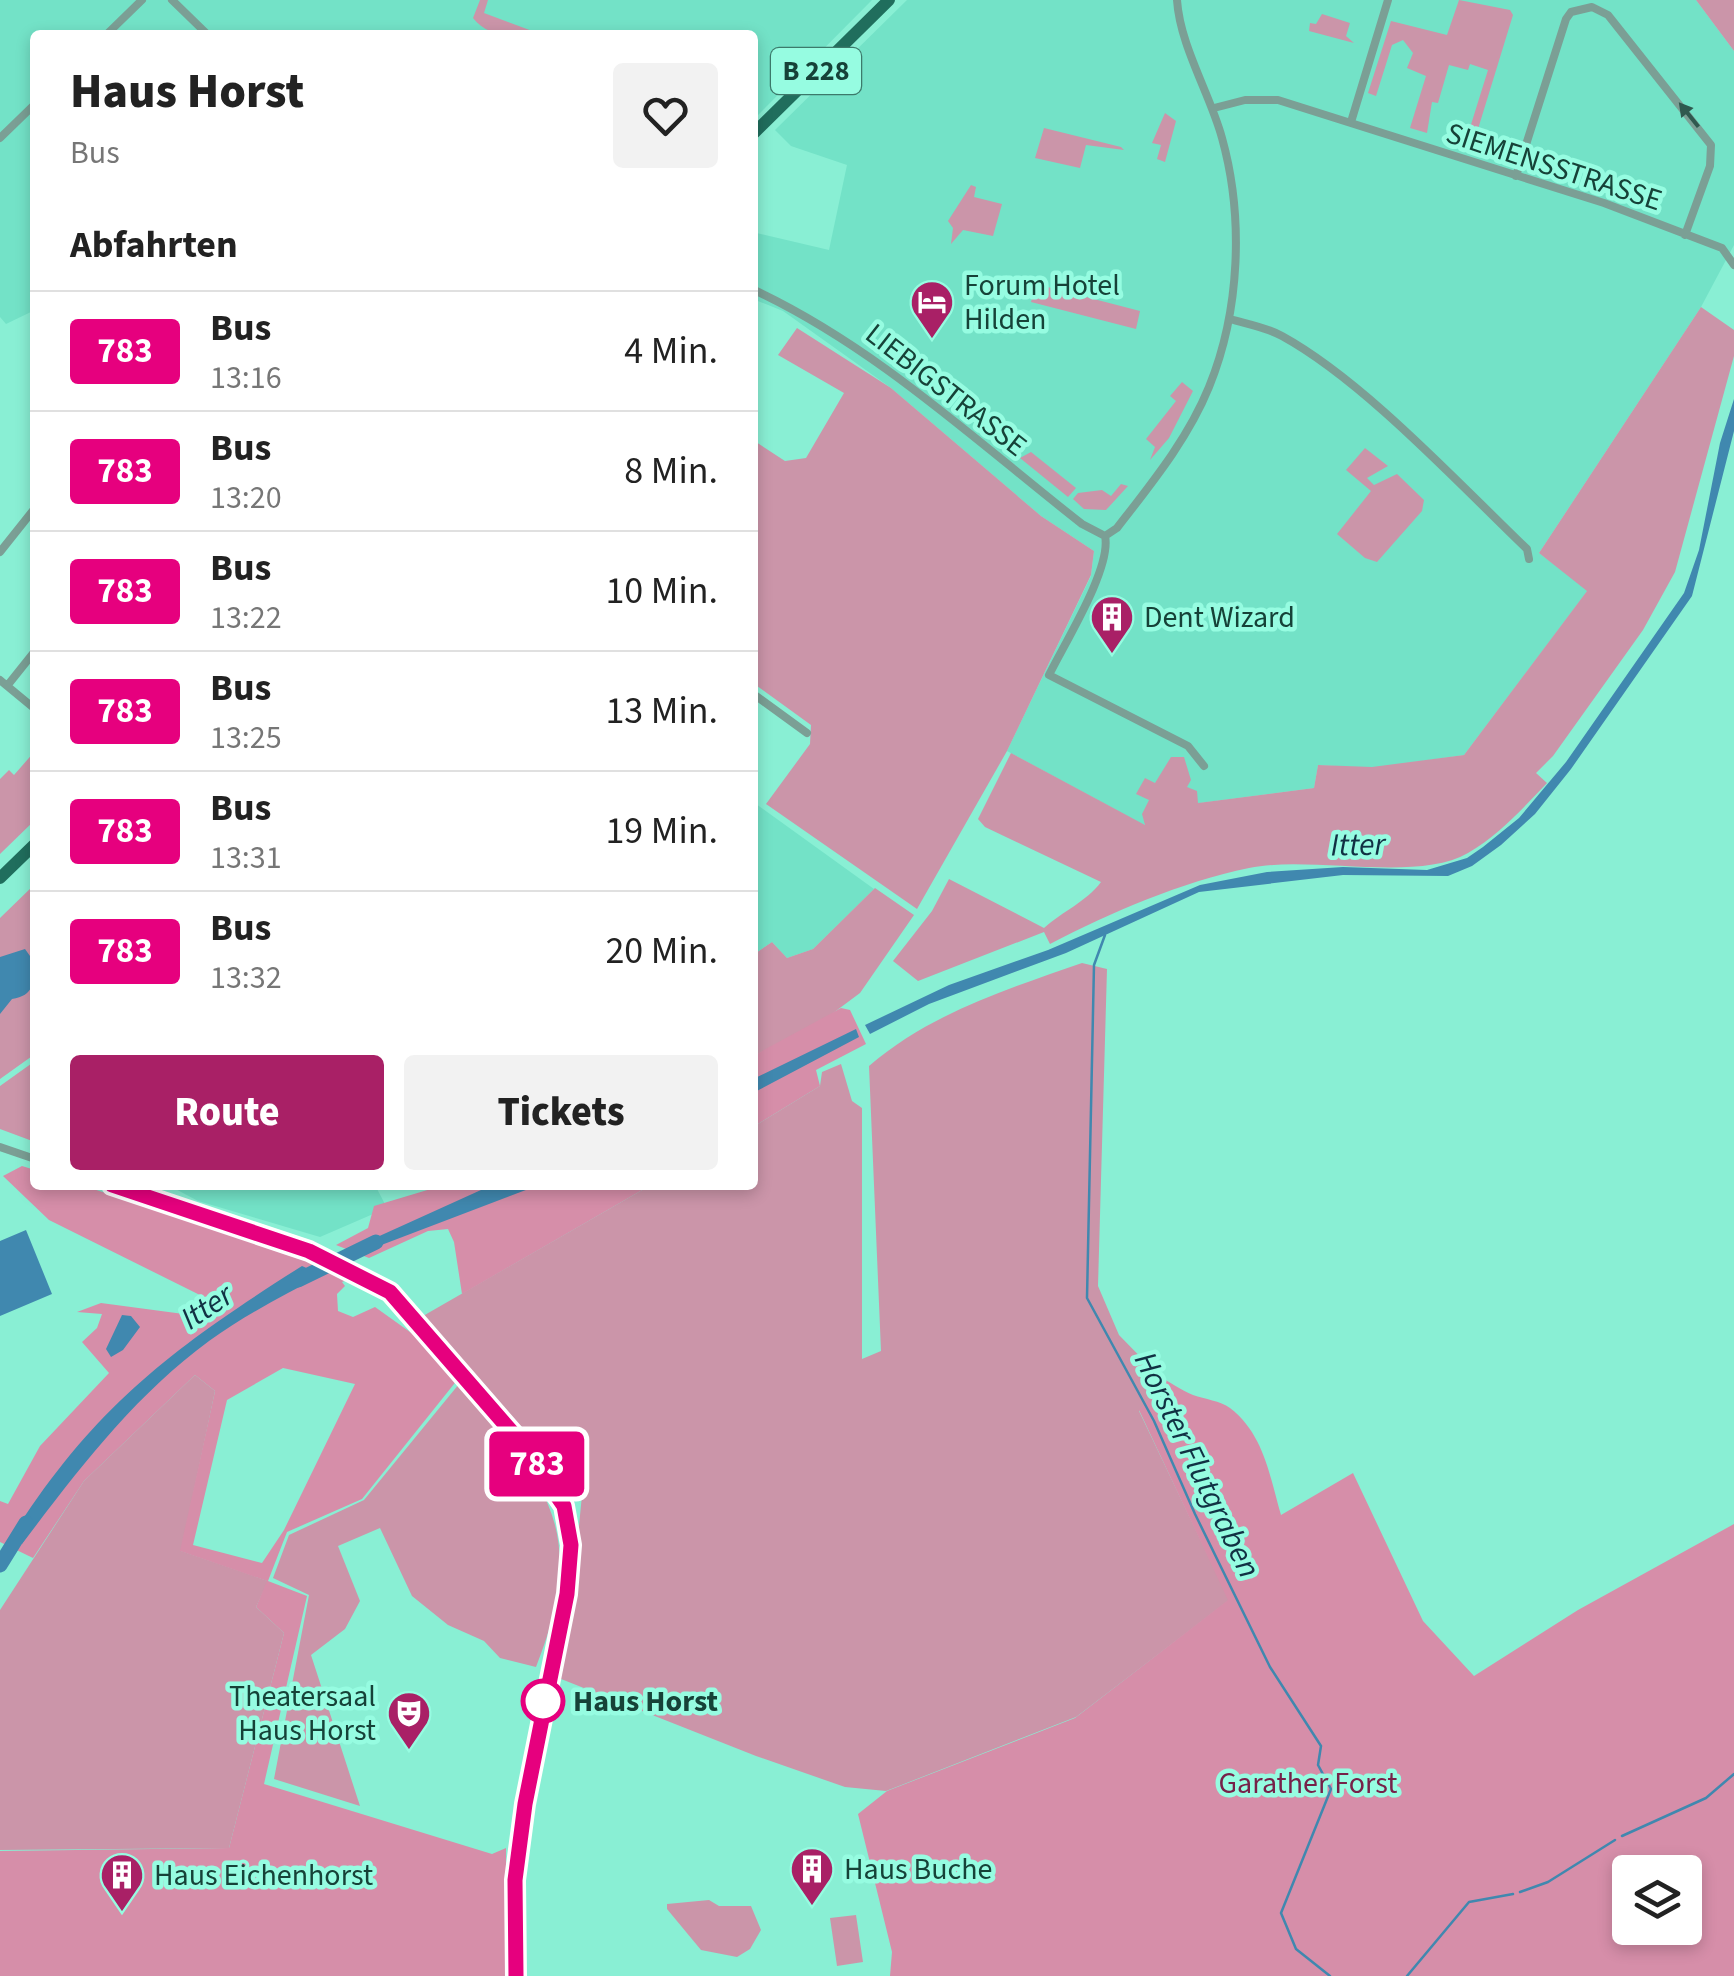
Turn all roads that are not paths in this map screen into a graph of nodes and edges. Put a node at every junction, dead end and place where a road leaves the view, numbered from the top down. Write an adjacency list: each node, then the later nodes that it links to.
1 (142, 0): 6 (street)
2 (172, 0): 7 (street)
3 (888, 0): 11 (main road, B 228)
4 (1177, 0): 8 (street)
5 (1388, 0): 10 (street)
6 (111, 30)
7 (203, 30)
8 (1214, 108): 10 (street, SIEMENSSTRASSE); 17 (street)
9 (30, 109): 12 (street)
10 (1351, 122): 13 (street, SIEMENSSTRASSE)
11 (758, 129)
12 (0, 138)
13 (1516, 176): 14 (street, SIEMENSSTRASSE); 14 (street, one-way to 13)
14 (1685, 234): 15 (street, SIEMENSSTRASSE)
15 (1734, 265)
16 (758, 292): 19 (street, LIEBIGSTRASSE)
17 (1230, 319): 19 (street); 21 (street)
18 (30, 514): 20 (street)
19 (1105, 536): 27 (street)
20 (0, 552)
21 (1529, 559)
22 (30, 656): 23 (street)
23 (4, 683): 25 (street)
24 (758, 697): 26 (street)
25 (30, 706)
26 (807, 732)
27 (1204, 766)
28 (30, 849): 29 (main road)
29 (0, 878)
30 (0, 1147): 31 (street)
31 (30, 1157)
32 (127, 1190): 33 (street)
33 (516, 1976)

